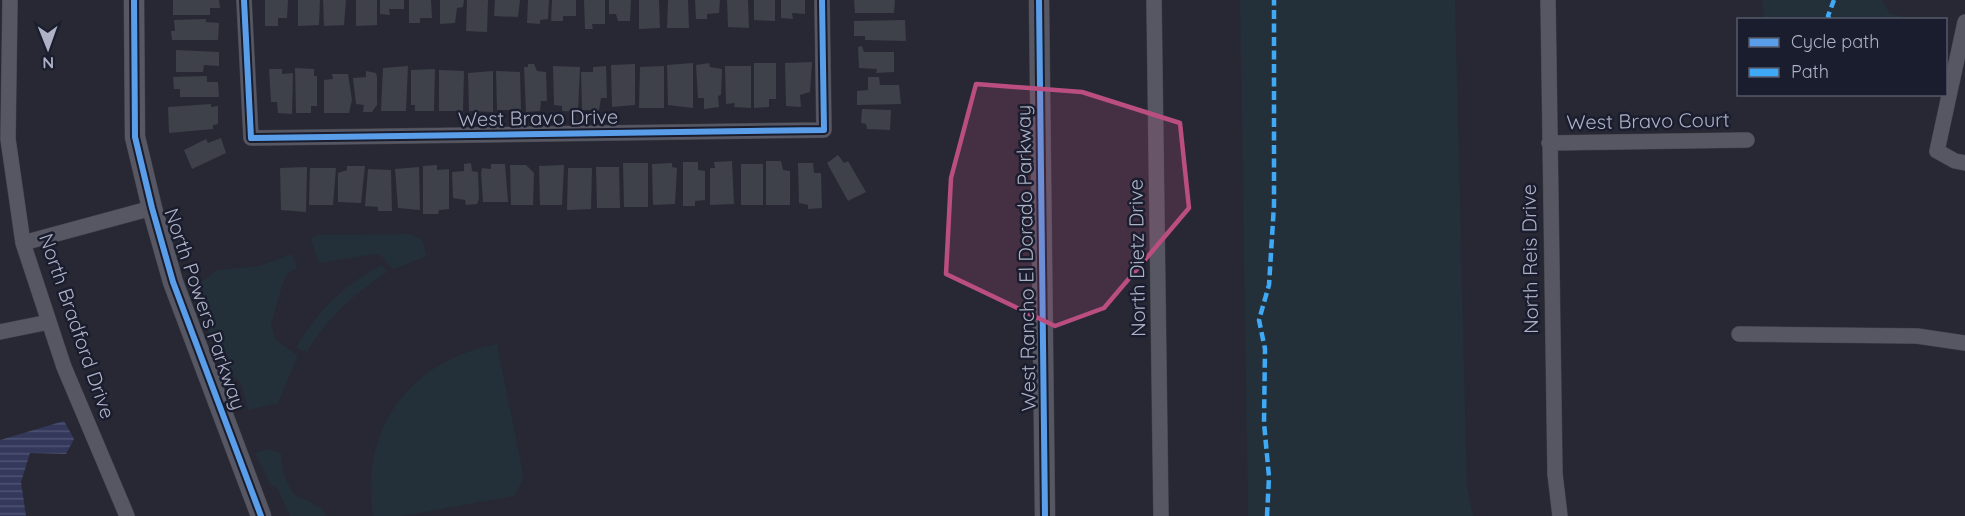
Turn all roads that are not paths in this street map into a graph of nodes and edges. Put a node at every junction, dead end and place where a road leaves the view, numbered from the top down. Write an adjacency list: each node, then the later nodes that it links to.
1 (10, 0): 9 (street, North Bradford Drive)
2 (134, 0): 13 (street, North Powers Parkway)
3 (244, 0): 4 (street, West Bravo Drive)
4 (822, 0)
5 (1039, 0): 21 (street, West Rancho El Dorado Parkway)
6 (1154, 0): 22 (street, North Dietz Drive)
7 (1548, 0): 11 (street, North Reis Drive)
8 (1965, 22): 12 (street)
9 (4, 140): 14 (street, North Bradford Drive)
10 (1747, 140): 11 (street, West Bravo Court)
11 (1549, 143): 23 (street, North Reis Drive)
12 (1965, 163)
13 (152, 208): 14 (street); 20 (street, North Powers Parkway)
14 (23, 243): 15 (street, North Bradford Drive)
15 (49, 322): 16 (street); 19 (street, North Bradford Drive)
16 (0, 332)
17 (1739, 334): 18 (street)
18 (1965, 343)
19 (127, 516)
20 (261, 516)
21 (1045, 516)
22 (1161, 516)
23 (1560, 516)

